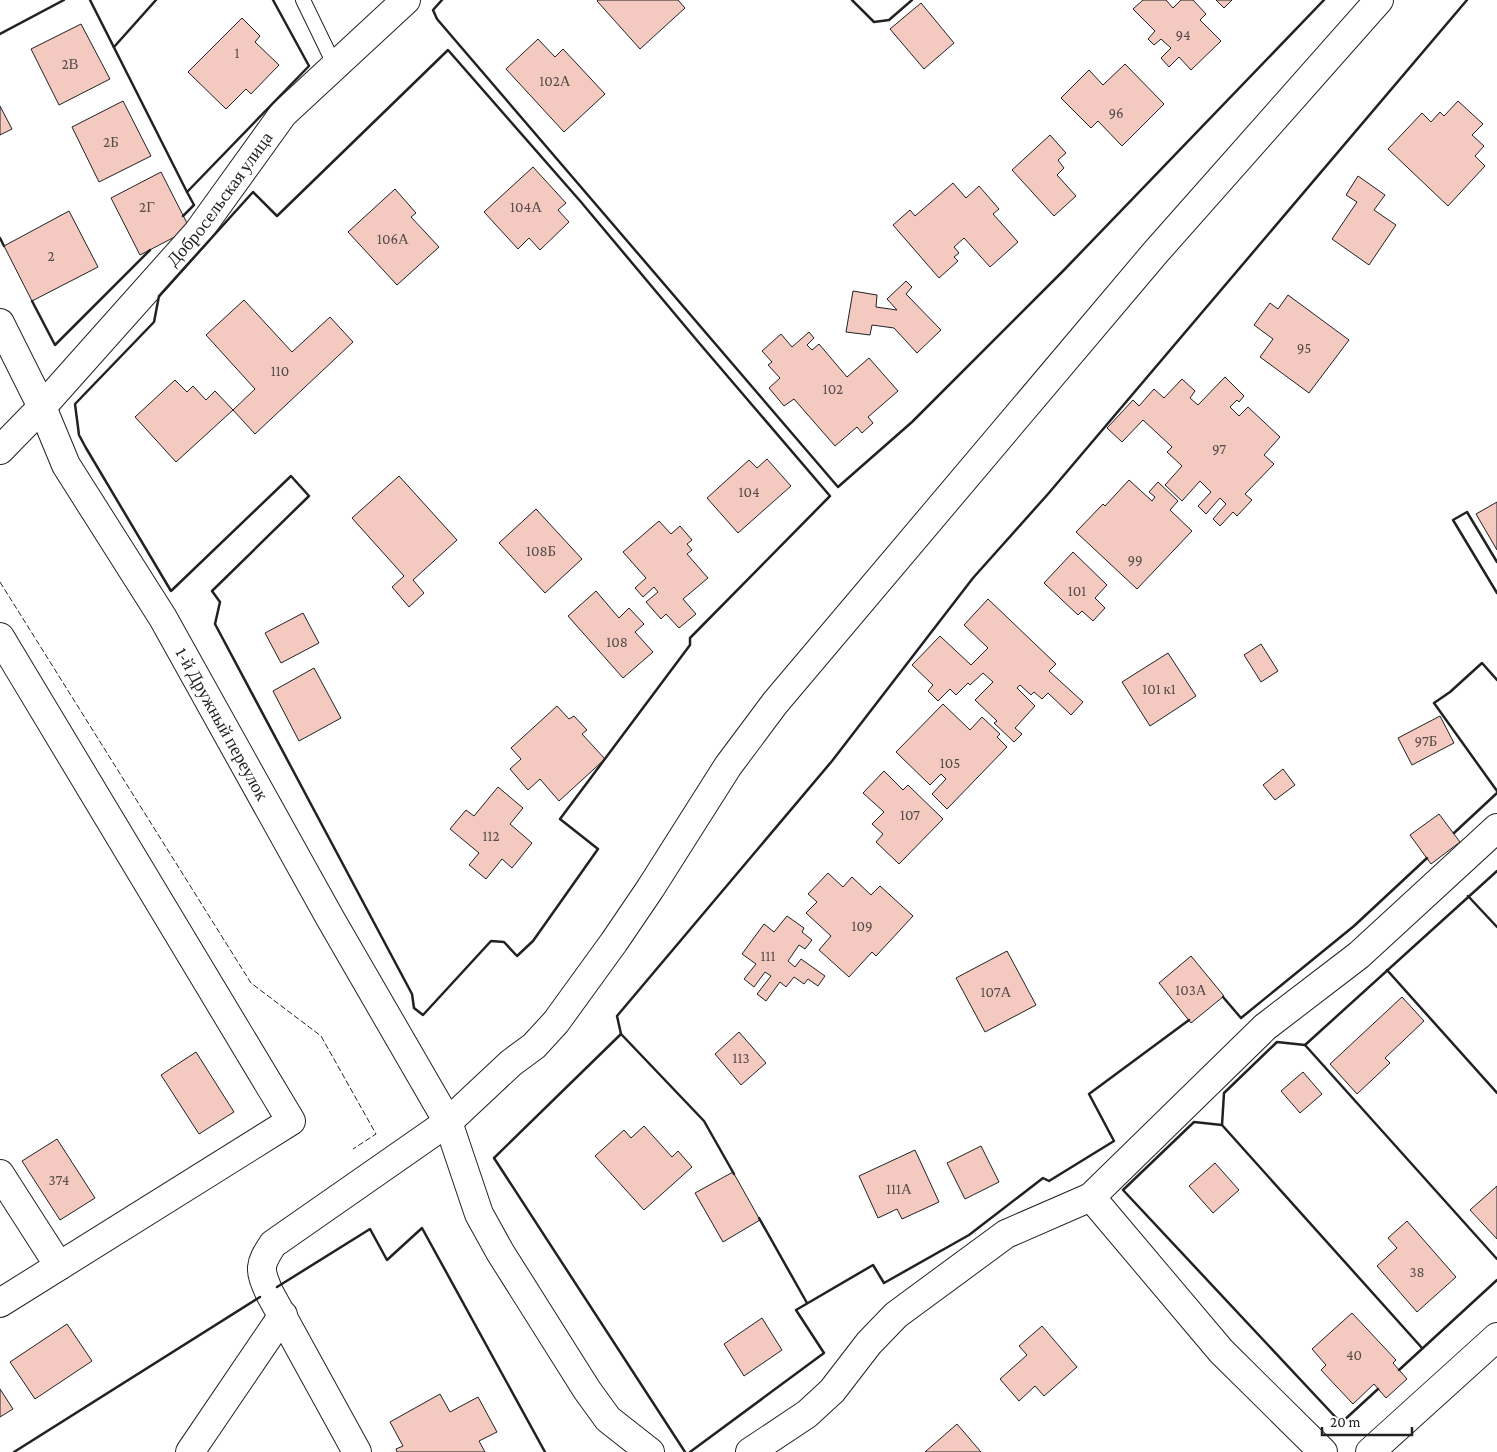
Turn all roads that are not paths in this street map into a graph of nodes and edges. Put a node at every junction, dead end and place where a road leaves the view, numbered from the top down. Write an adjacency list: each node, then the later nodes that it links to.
1 (303, 0): 4 (lane)
2 (406, 0): 4 (street, Добросельская улица)
3 (1379, 0): 10 (street)
4 (335, 66): 6 (street, Добросельская улица)
5 (0, 323): 6 (street, 1-й Дружный переулок)
6 (42, 407): 7 (street, Добросельская улица); 10 (street, 1-й Дружный переулок)
7 (0, 450)
8 (0, 637): 13 (street)
9 (1497, 828): 12 (street)
10 (448, 1122): 15 (street); 19 (street, 1-й Дружный переулок)
11 (0, 1174): 13 (street)
12 (1091, 1197): 20 (street); 21 (street)
13 (59, 1266): 14 (street)
14 (0, 1303)
15 (283, 1315): 17 (street); 18 (street)
16 (1497, 1337): 22 (street)
17 (190, 1452)
18 (357, 1452)
19 (650, 1452)
20 (750, 1452)
21 (1323, 1452)
22 (1370, 1452)

